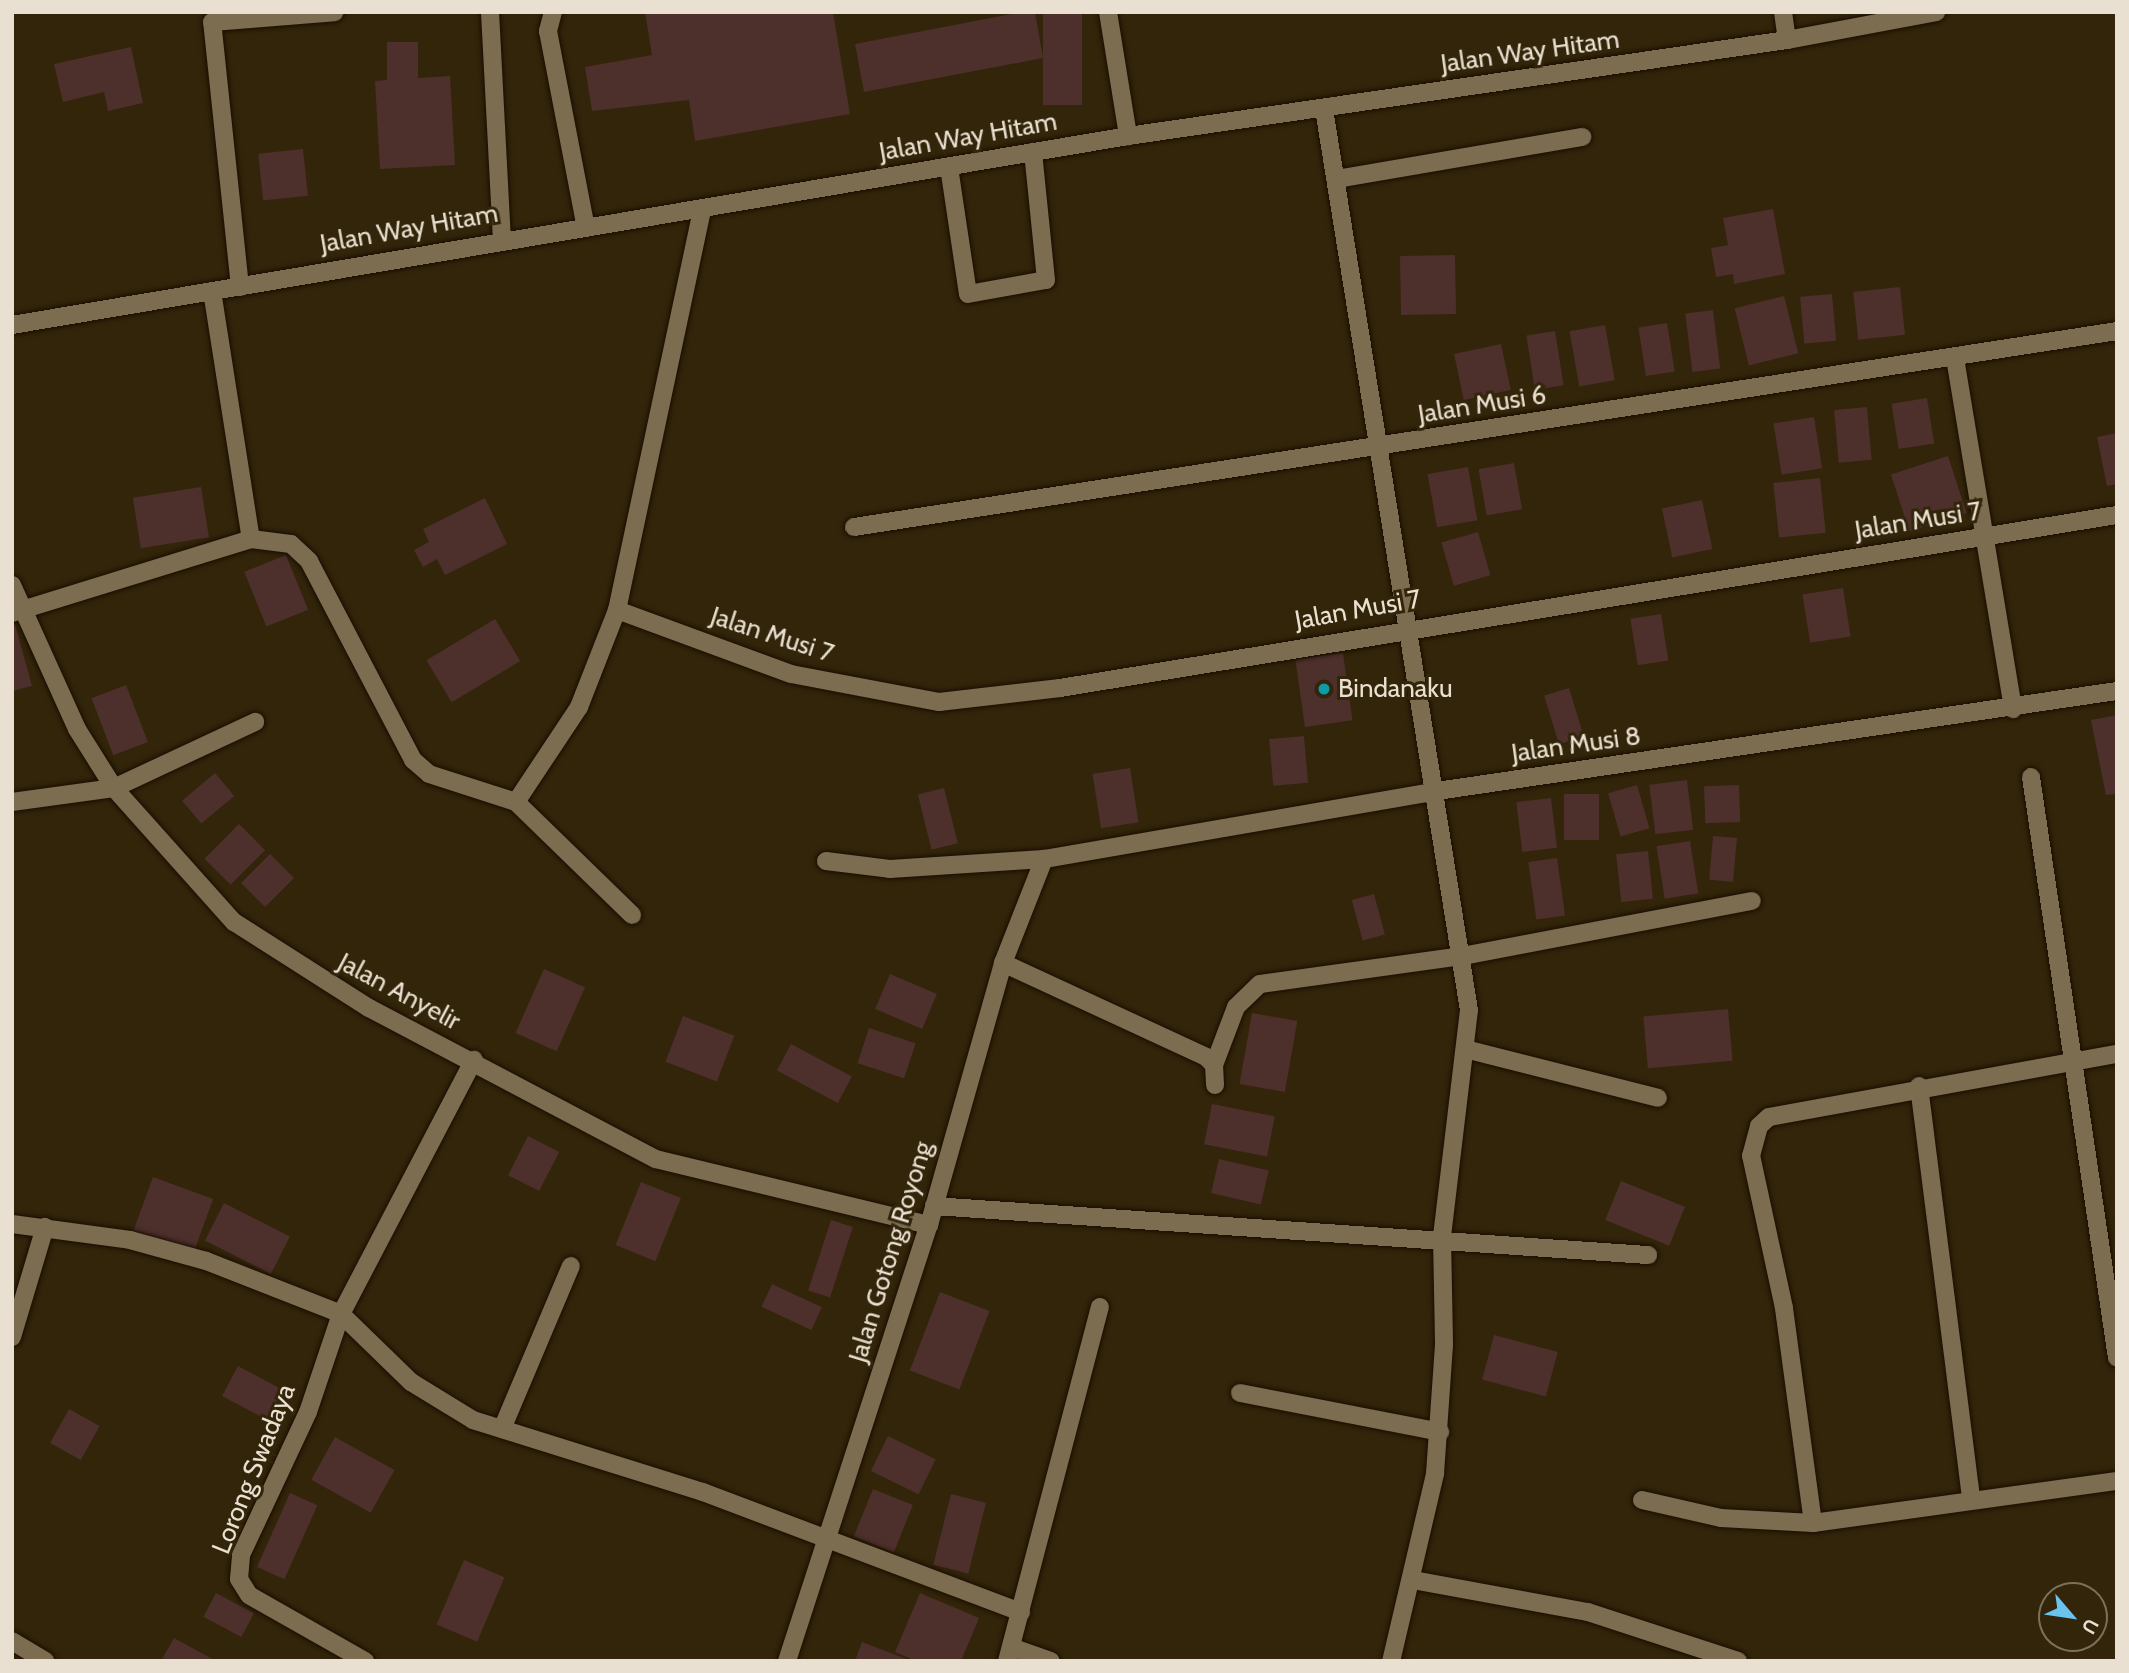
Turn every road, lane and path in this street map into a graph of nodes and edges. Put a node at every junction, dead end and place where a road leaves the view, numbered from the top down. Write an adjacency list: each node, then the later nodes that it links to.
1 (335, 12): 17 (street)
2 (490, 12): 16 (street)
3 (553, 12): 15 (street)
4 (1108, 12): 9 (street)
5 (1783, 12): 7 (street)
6 (1936, 12): 7 (street, Jalan Way Hitam)
7 (1787, 40): 8 (street, Jalan Way Hitam)
8 (1324, 108): 9 (street, Jalan Way Hitam); 13 (street)
9 (1128, 136): 11 (street, Jalan Way Hitam)
10 (1582, 137): 13 (street)
11 (1032, 152): 12 (street, Jalan Way Hitam); 12 (street)
12 (949, 167): 14 (street, Jalan Way Hitam)
13 (1336, 180): 22 (street)
14 (702, 211): 15 (street, Jalan Way Hitam); 28 (street)
15 (585, 224): 16 (street, Jalan Way Hitam)
16 (502, 239): 17 (street, Jalan Way Hitam)
17 (240, 287): 18 (street, Jalan Way Hitam)
18 (212, 291): 19 (street, Jalan Way Hitam); 26 (street)
19 (12, 325)
20 (2117, 331): 21 (street, Jalan Musi 6)
21 (1955, 358): 22 (street, Jalan Musi 6); 25 (street)
22 (1382, 446): 24 (street, Jalan Musi 6); 30 (street)
23 (2117, 515): 25 (street, Jalan Musi 7)
24 (854, 527)
25 (1980, 538): 30 (street, Jalan Musi 7); 32 (street)
26 (251, 539): 29 (street); 38 (street)
27 (12, 585): 29 (street, Jalan Anyelir)
28 (617, 610): 30 (street, Jalan Musi 7); 38 (street)
29 (17, 612): 35 (street, Jalan Anyelir)
30 (1406, 628): 36 (street)
31 (2117, 691): 32 (street, Jalan Musi 8)
32 (2012, 709): 36 (street, Jalan Musi 8)
33 (255, 722): 35 (street)
34 (2031, 777): 47 (street)
35 (114, 788): 37 (street); 48 (street, Jalan Anyelir)
36 (1437, 791): 39 (street, Jalan Musi 8); 43 (street)
37 (12, 802)
38 (516, 802): 42 (street)
39 (1044, 859): 40 (street, Jalan Musi 8); 44 (street, Jalan Gotong Royong)
40 (826, 861)
41 (1752, 901): 43 (street)
42 (632, 915)
43 (1463, 957): 45 (street); 49 (street)
44 (1003, 963): 49 (street); 53 (street, Jalan Gotong Royong)
45 (1465, 1049): 52 (street); 57 (street)
46 (2117, 1054): 47 (street)
47 (2074, 1059): 51 (street); 63 (street)
48 (474, 1060): 55 (street, Jalan Anyelir); 61 (street, Lorong Swadaya)
49 (1214, 1065): 50 (street)
50 (1215, 1085)
51 (1919, 1086): 68 (street); 70 (street)
52 (1658, 1098)
53 (934, 1206): 55 (street, Jalan Gotong Royong); 57 (street)
54 (12, 1224): 56 (street)
55 (929, 1225): 71 (street, Jalan Gotong Royong)
56 (44, 1227): 61 (street); 62 (street)
57 (1442, 1237): 58 (street); 66 (street)
58 (1648, 1255)
59 (571, 1266): 65 (street)
60 (1100, 1307): 73 (street)
61 (341, 1314): 65 (street); 77 (street, Lorong Swadaya)
62 (12, 1337)
63 (2117, 1358)
64 (1240, 1394): 66 (street)
65 (502, 1429): 71 (street)
66 (1440, 1432): 72 (street)
67 (2117, 1481): 68 (street)
68 (1971, 1497): 70 (street)
69 (1642, 1500): 70 (street)
70 (1813, 1523)
71 (826, 1538): 73 (street); 78 (street, Jalan Gotong Royong)
72 (1413, 1580): 80 (street); 81 (street)
73 (1021, 1612): 75 (street)
74 (12, 1642): 76 (street)
75 (1009, 1654): 79 (street)
76 (45, 1661)
77 (365, 1661)
78 (787, 1661)
79 (1051, 1661)
80 (1391, 1661)
81 (1738, 1661)

